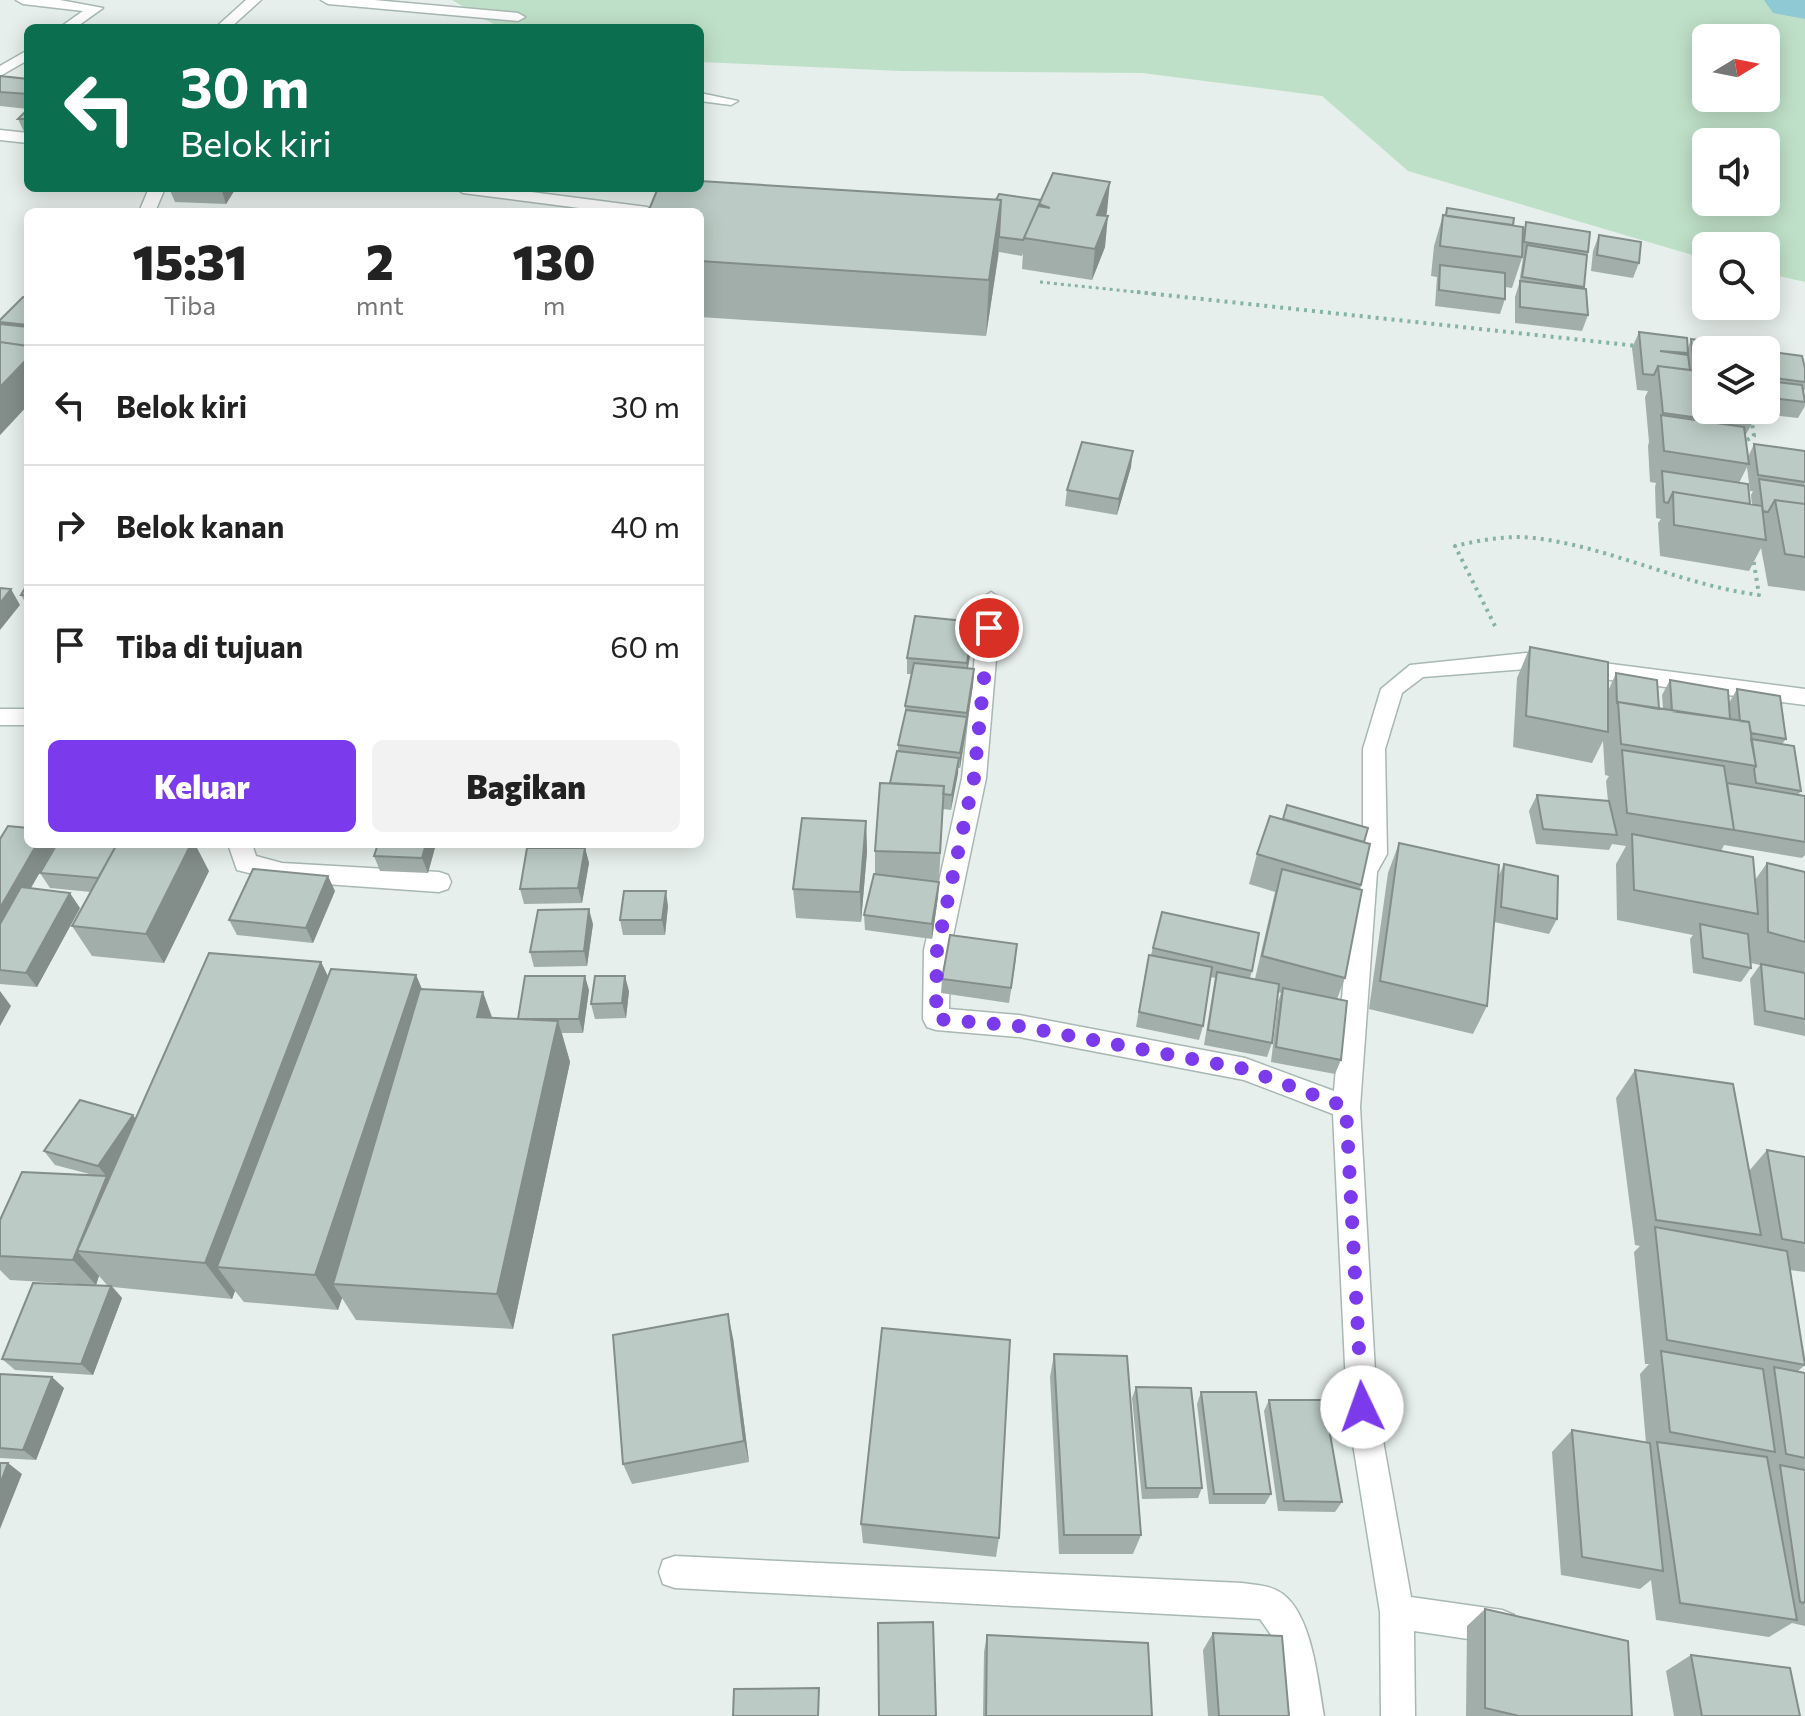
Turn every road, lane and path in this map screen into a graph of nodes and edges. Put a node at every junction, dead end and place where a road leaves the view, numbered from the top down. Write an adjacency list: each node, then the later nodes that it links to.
1 (23, 0): 5 (street)
2 (254, 0): 6 (street)
3 (328, 0): 4 (street)
4 (518, 17)
5 (72, 24)
6 (227, 24)
7 (24, 57): 8 (street)
8 (0, 72)
9 (704, 98): 10 (street)
10 (731, 101)
11 (0, 135): 12 (street)
12 (24, 138)
13 (500, 192): 14 (street)
14 (618, 208)
15 (1040, 282): 16 (path)
16 (1643, 346)
17 (1752, 424): 18 (path)
18 (1735, 447)
19 (1752, 551): 21 (path)
20 (991, 599): 27 (street)
21 (1498, 663): 22 (street); 27 (street)
22 (1805, 697)
23 (0, 717): 24 (street)
24 (24, 717)
25 (241, 848): 26 (street)
26 (439, 882)
27 (1346, 1107): 29 (street)
28 (675, 1572): 31 (street)
29 (1397, 1612): 30 (street); 32 (street)
30 (1534, 1631)
31 (1307, 1716)
32 (1398, 1716)

